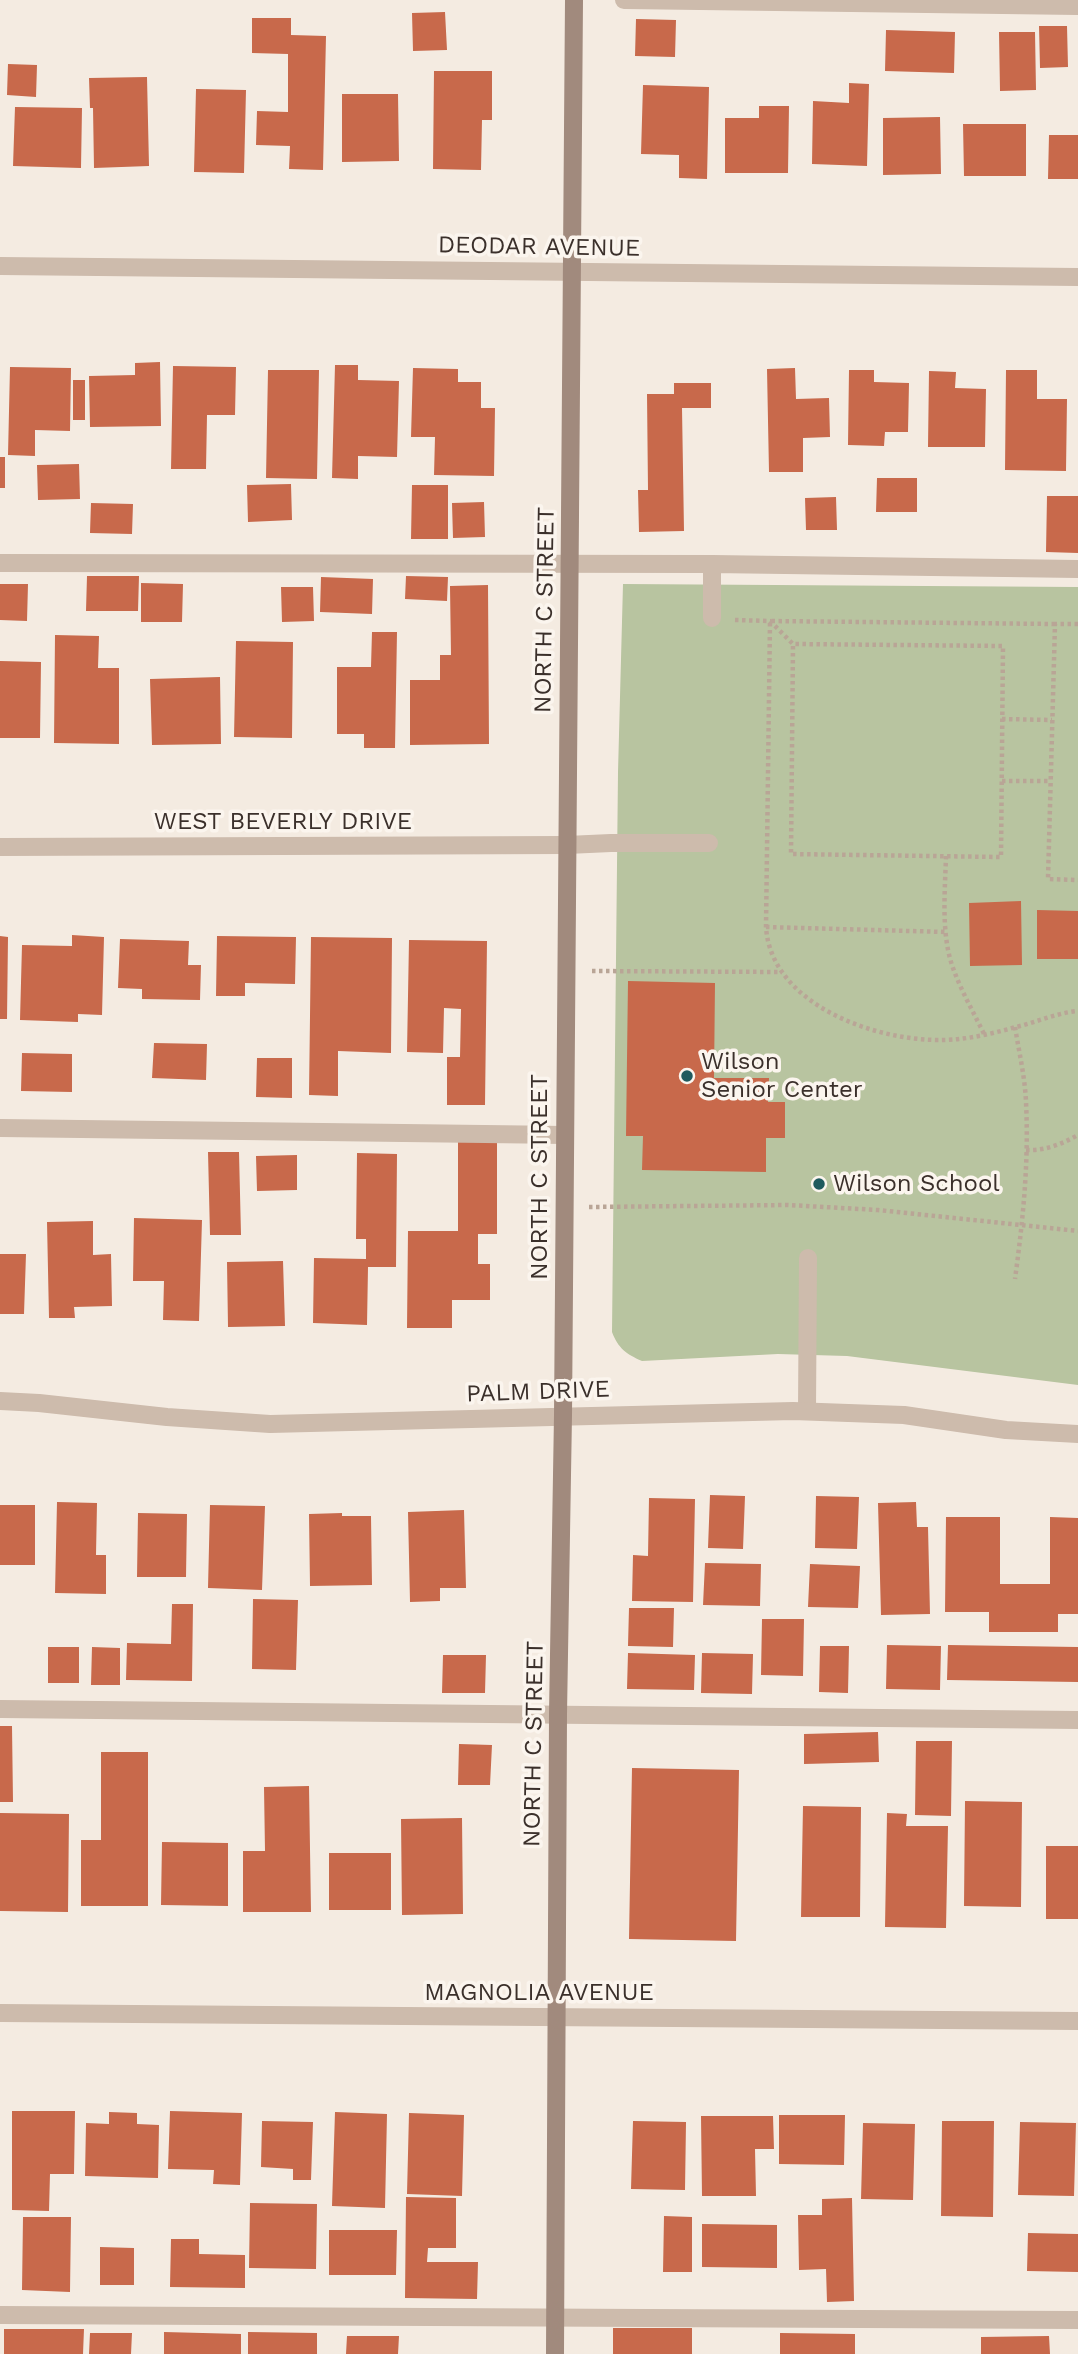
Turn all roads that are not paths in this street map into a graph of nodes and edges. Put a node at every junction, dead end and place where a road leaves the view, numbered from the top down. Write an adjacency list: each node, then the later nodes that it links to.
1 (575, 0): 5 (street, NORTH C STREET)
2 (624, 0): 3 (street)
3 (1078, 6)
4 (0, 266): 5 (street, DEODAR AVENUE)
5 (572, 272): 6 (street, DEODAR AVENUE); 8 (street, NORTH C STREET)
6 (1078, 277)
7 (0, 563): 8 (street)
8 (571, 564): 9 (street); 13 (street, NORTH C STREET)
9 (712, 564): 10 (street); 11 (street)
10 (1078, 569)
11 (712, 618)
12 (709, 843): 13 (street, WEST BEVERLY DRIVE)
13 (567, 845): 14 (street, WEST BEVERLY DRIVE); 16 (street, NORTH C STREET)
14 (0, 847)
15 (0, 1128): 16 (street)
16 (565, 1135): 20 (street, NORTH C STREET)
17 (808, 1258): 19 (street)
18 (0, 1401): 20 (street, PALM DRIVE)
19 (807, 1411): 20 (street, PALM DRIVE); 21 (street, PALM DRIVE)
20 (563, 1415): 23 (street, NORTH C STREET)
21 (1078, 1434)
22 (0, 1709): 23 (street)
23 (558, 1714): 24 (street); 26 (street, NORTH C STREET)
24 (1078, 1720)
25 (0, 2013): 26 (street, MAGNOLIA AVENUE)
26 (556, 2017): 27 (street, MAGNOLIA AVENUE); 29 (street, NORTH C STREET)
27 (1078, 2021)
28 (0, 2315): 29 (street)
29 (555, 2317): 30 (street); 31 (street, NORTH C STREET)
30 (1078, 2320)
31 (555, 2354)

